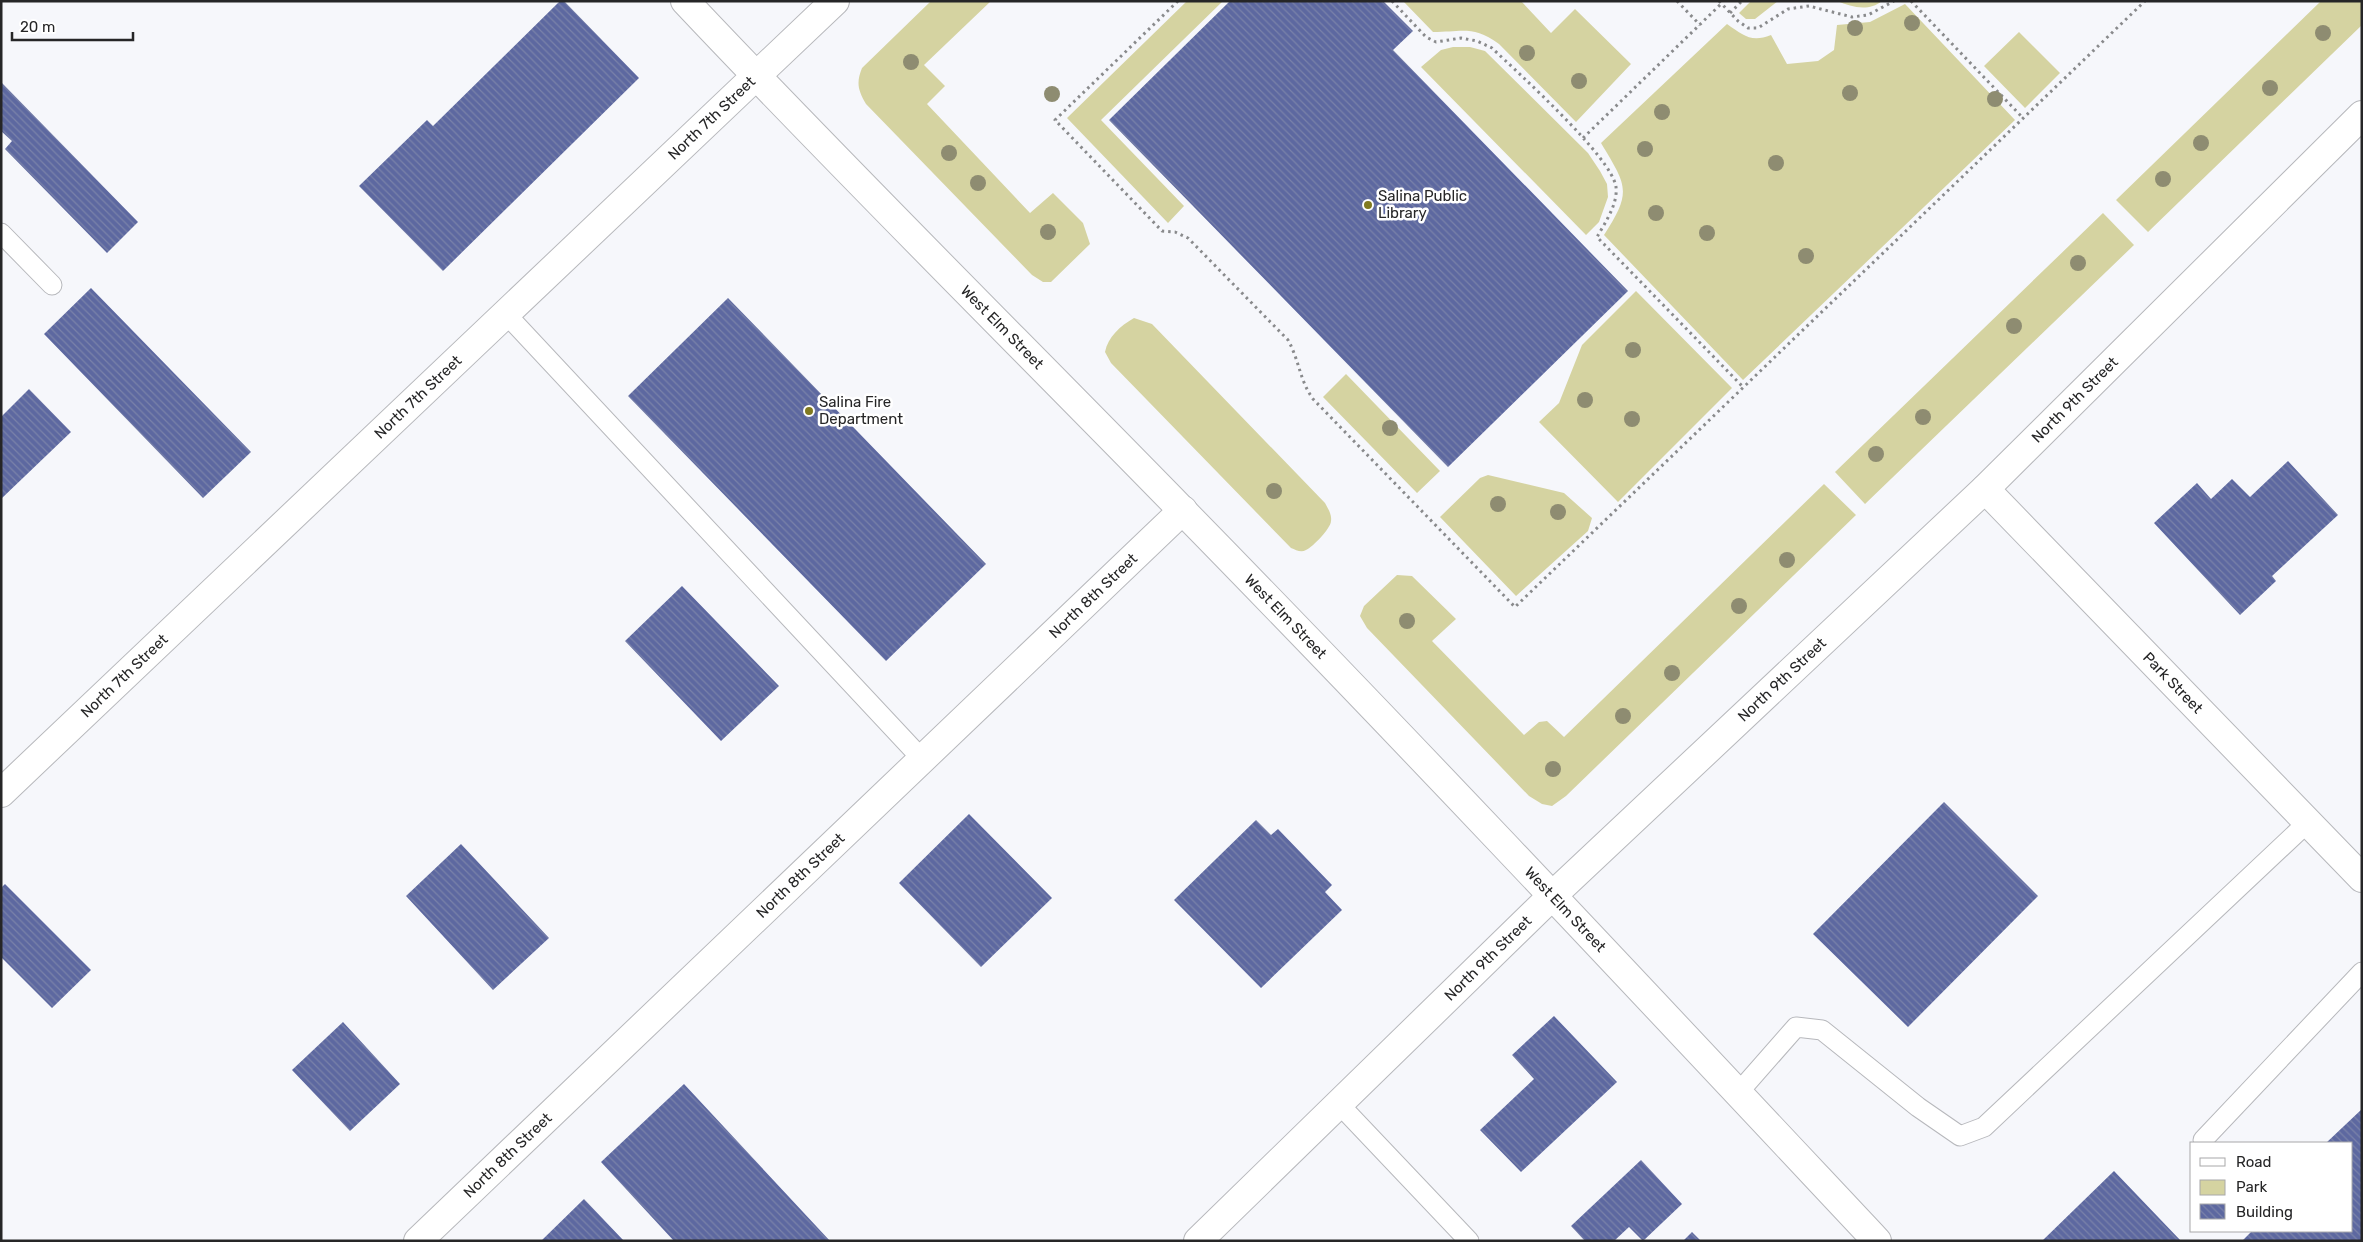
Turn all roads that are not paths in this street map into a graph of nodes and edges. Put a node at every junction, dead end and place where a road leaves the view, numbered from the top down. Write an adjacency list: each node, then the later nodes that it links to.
1 (685, 1): 3 (street, West Elm Street)
2 (835, 1): 3 (street, North 7th Street)
3 (756, 77): 7 (street, North 7th Street); 9 (street, West Elm Street)
4 (2362, 115): 8 (street, North 9th Street)
5 (1, 233): 6 (lane)
6 (52, 285)
7 (506, 314): 10 (lane); 11 (street, North 7th Street)
8 (1985, 489): 12 (street, Park Street); 14 (street, North 9th Street)
9 (1183, 510): 10 (street, North 8th Street); 14 (street, West Elm Street)
10 (922, 759): 19 (street, North 8th Street)
11 (1, 793)
12 (2308, 822): 13 (street, Park Street); 16 (lane)
13 (2362, 878)
14 (1553, 896): 16 (street, West Elm Street); 17 (street, North 9th Street)
15 (2362, 972): 18 (lane)
16 (1738, 1093): 22 (street, West Elm Street)
17 (1339, 1104): 20 (street, North 9th Street); 21 (lane)
18 (2204, 1140)
19 (418, 1241)
20 (1198, 1241)
21 (1469, 1241)
22 (1877, 1241)

